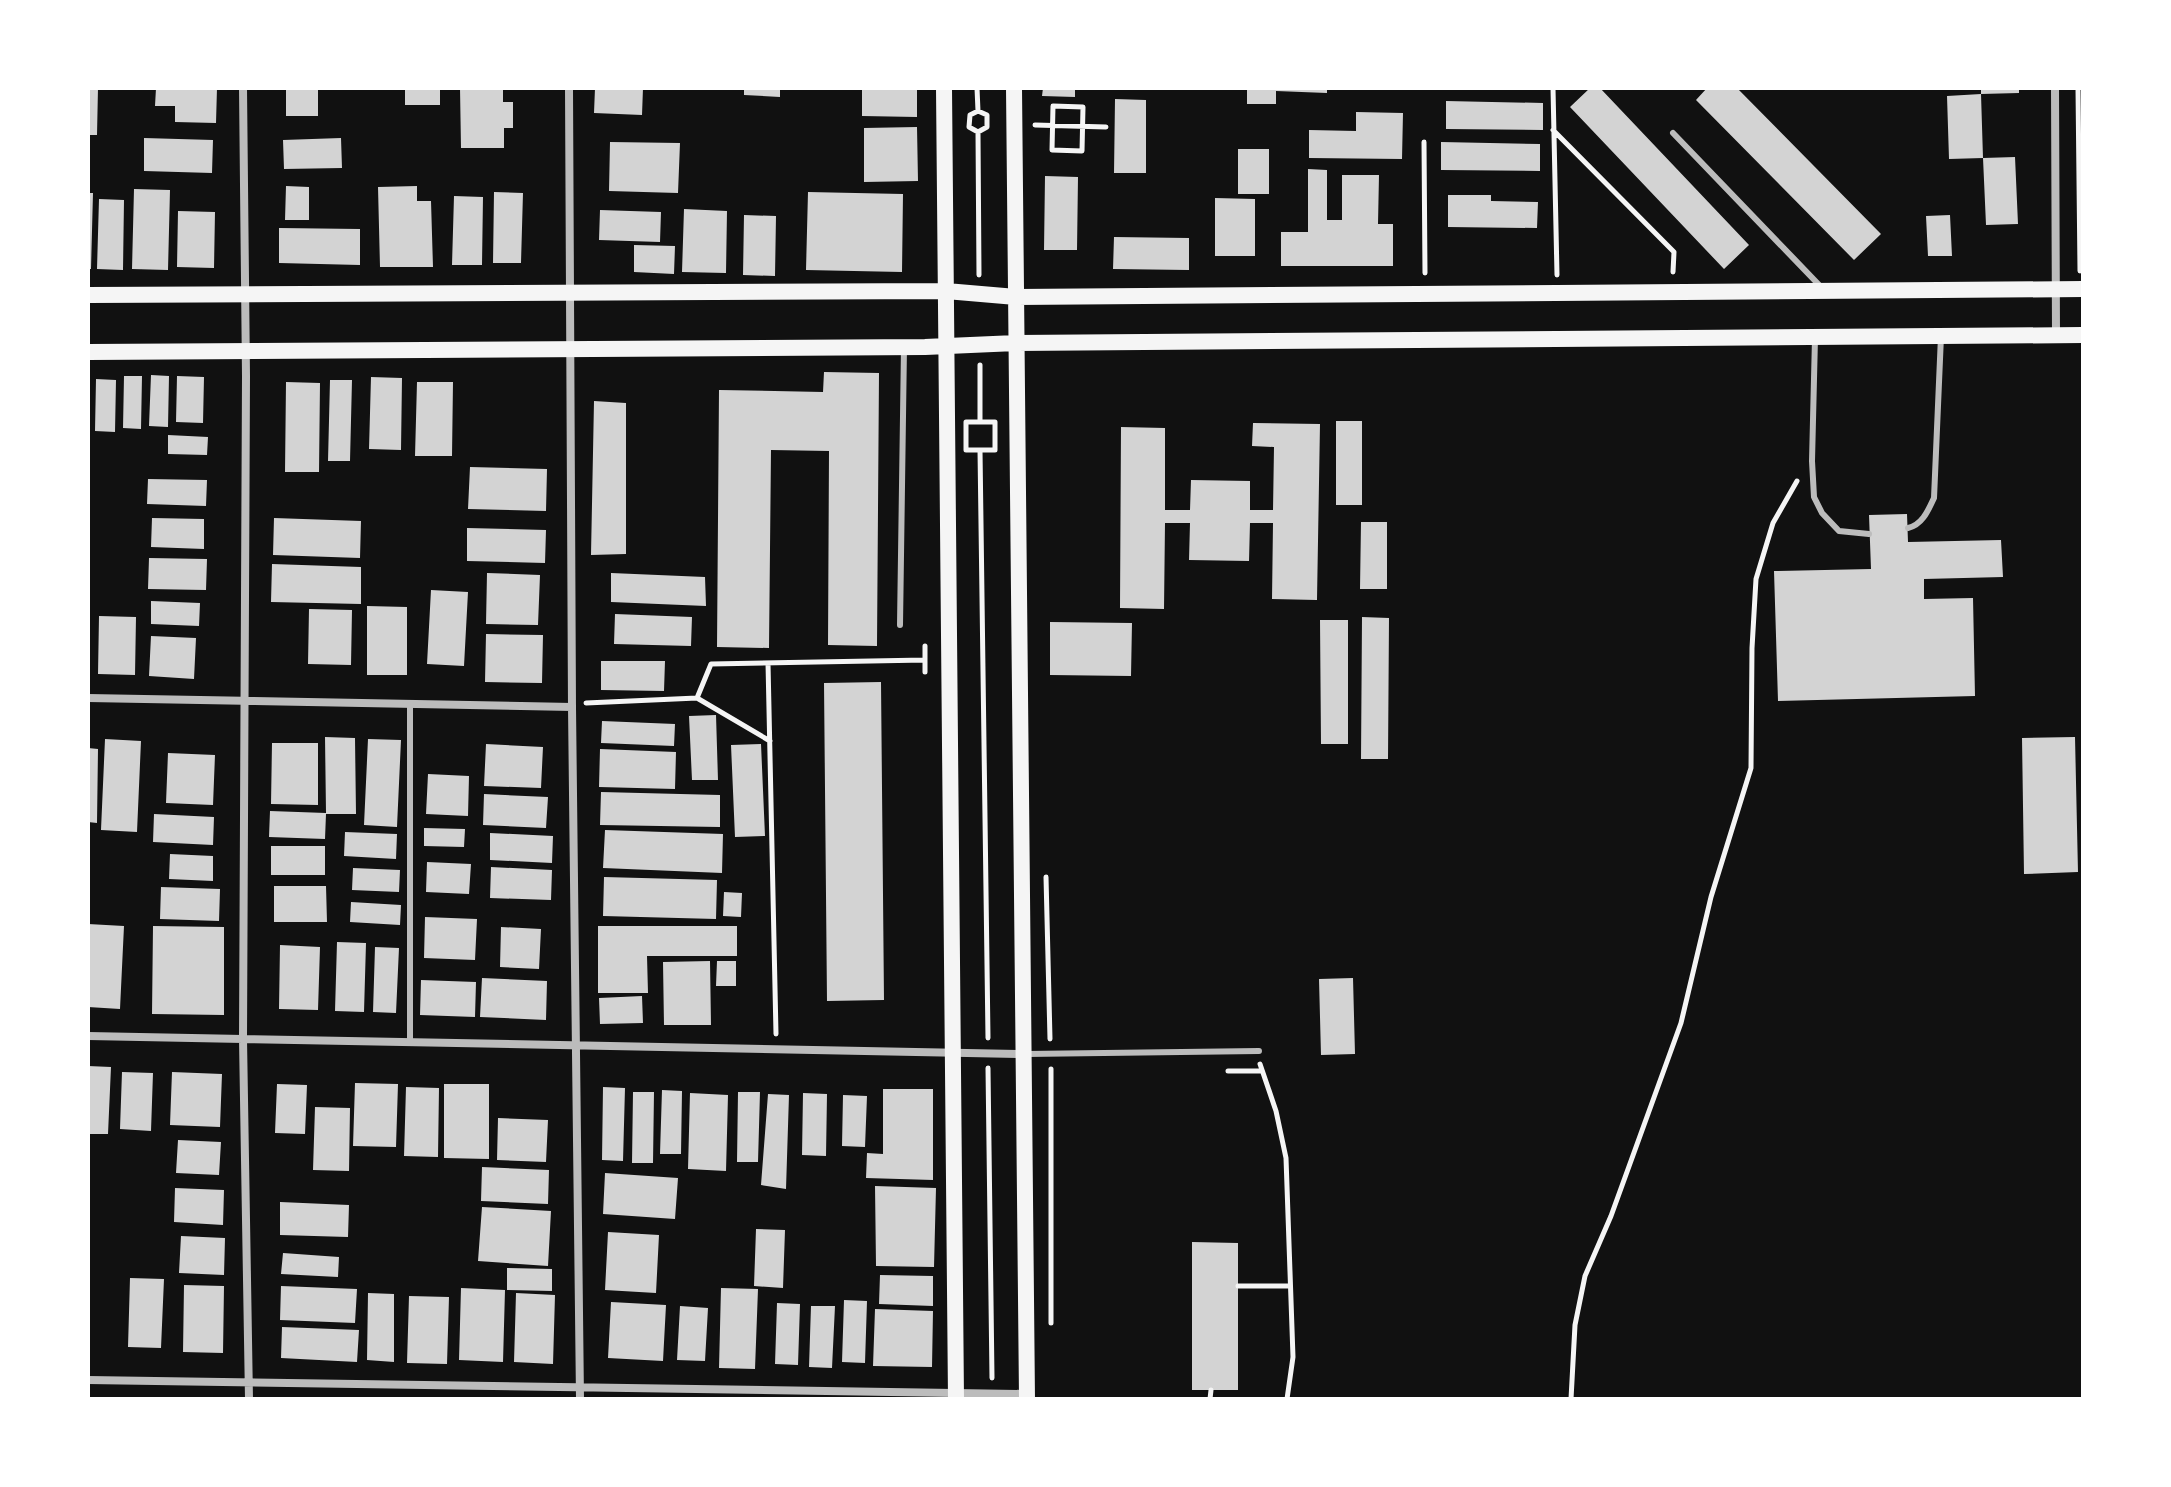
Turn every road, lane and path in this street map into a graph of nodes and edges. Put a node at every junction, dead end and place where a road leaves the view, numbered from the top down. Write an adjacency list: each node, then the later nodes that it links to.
1 (243, 88): 27 (street)
2 (569, 88): 23 (street)
3 (944, 88): 20 (main road)
4 (977, 88): 9 (path)
5 (1014, 88): 11 (main road)
6 (1553, 88): 15 (path)
7 (2055, 88): 18 (street)
8 (2078, 88): 19 (path)
9 (978, 111): 10 (path); 10 (path)
10 (988, 124): 11 (path)
11 (1014, 125): 12 (path); 28 (main road)
12 (1052, 126): 13 (path); 13 (path); 13 (path)
13 (1083, 126): 14 (path)
14 (1106, 127)
15 (1553, 130): 22 (path); 24 (path)
16 (1673, 133): 21 (lane)
17 (1424, 142): 25 (path)
18 (2056, 289): 19 (main road); 21 (main road); 29 (street)
19 (2082, 289)
20 (946, 291): 23 (main road); 28 (main road); 35 (main road)
21 (1824, 291): 22 (main road)
22 (1674, 292): 24 (main road)
23 (570, 293): 27 (main road); 36 (street)
24 (1557, 293): 25 (main road)
25 (1425, 294): 28 (main road)
26 (88, 295): 27 (main road)
27 (245, 295): 37 (street)
28 (1016, 297): 33 (main road)
29 (2056, 335): 30 (main road); 31 (main road)
30 (2083, 335)
31 (1941, 336): 32 (main road); 41 (lane)
32 (1815, 337): 33 (main road); 40 (lane)
33 (1016, 343): 35 (main road); 60 (main road)
34 (904, 347): 35 (main road); 36 (main road); 43 (lane)
35 (947, 347): 58 (main road)
36 (570, 349): 37 (main road); 50 (street)
37 (246, 351): 38 (main road); 48 (street)
38 (88, 352)
39 (980, 450): 39 (path); 59 (path)
40 (1812, 461): 42 (lane); 76 (path)
41 (1908, 528)
42 (1869, 534)
43 (900, 625)
44 (768, 663): 45 (path); 47 (path); 51 (path)
45 (925, 676)
46 (88, 698): 48 (street)
47 (697, 698): 50 (path); 51 (path)
48 (246, 701): 49 (street); 54 (street)
49 (410, 704): 50 (street); 55 (lane)
50 (572, 707): 56 (street)
51 (770, 741): 52 (path)
52 (792, 1034)
53 (88, 1036): 54 (street)
54 (243, 1039): 55 (street); 66 (street)
55 (410, 1042): 56 (street)
56 (576, 1046): 58 (street); 67 (street)
57 (1259, 1051): 60 (lane); 63 (path)
58 (953, 1052): 59 (street); 70 (main road)
59 (988, 1053): 60 (street); 69 (path)
60 (1023, 1054): 71 (main road)
61 (1051, 1068): 64 (path)
62 (1238, 1286): 63 (path)
63 (1289, 1286): 75 (path)
64 (1051, 1329)
65 (88, 1380): 66 (street)
66 (249, 1383): 67 (street); 72 (street)
67 (580, 1388): 70 (street); 73 (street)
68 (1211, 1390): 74 (path)
69 (993, 1394): 70 (street); 71 (street)
70 (956, 1396)
71 (1027, 1397)
72 (249, 1399)
73 (580, 1399)
74 (1210, 1399)
75 (1287, 1399)
76 (1571, 1399)

